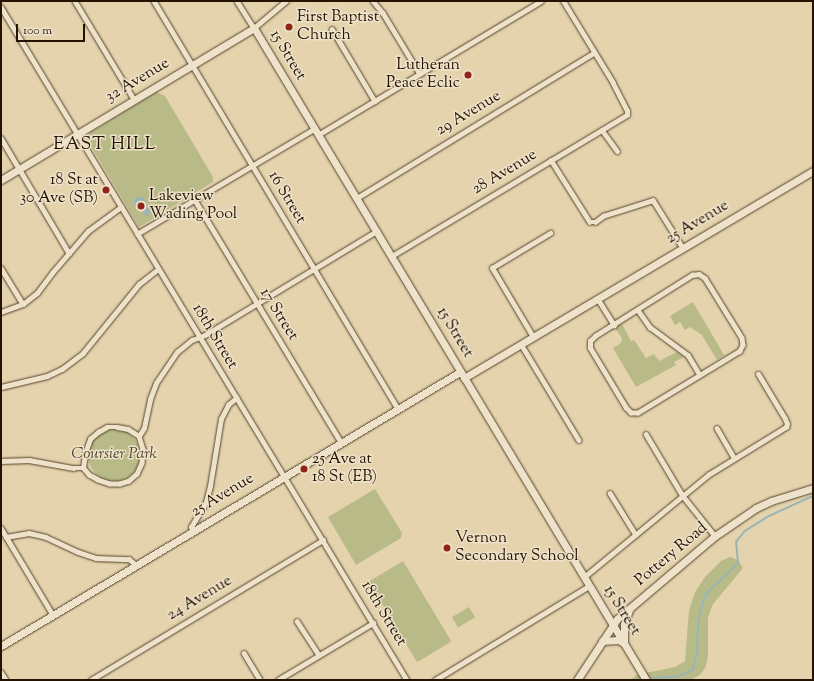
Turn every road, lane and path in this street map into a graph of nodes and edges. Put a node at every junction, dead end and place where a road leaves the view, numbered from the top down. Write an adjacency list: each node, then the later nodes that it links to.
1 (75, 1): 14 (street)
2 (154, 1): 12 (street, 16 Street)
3 (237, 1): 9 (street, 15 Street)
4 (286, 1): 9 (street, 32 Avenue)
5 (373, 1): 13 (street)
6 (563, 1): 11 (street)
7 (538, 2): 13 (street)
8 (1, 7): 18 (street, 18th Street)
9 (254, 28): 12 (street, 32 Avenue); 16 (street, 15 Street)
10 (332, 29): 15 (street)
11 (594, 53): 17 (street, 28 Avenue); 27 (street, 29 Avenue)
12 (192, 65): 14 (street, 32 Avenue); 23 (street, 16 Street)
13 (420, 74): 15 (street)
14 (134, 99): 18 (street, 32 Avenue)
15 (375, 101): 19 (street)
16 (314, 129): 19 (street, 15 Street); 23 (street)
17 (602, 130): 21 (street); 22 (street, 28 Avenue)
18 (76, 133): 24 (street, 32 Avenue); 29 (street, 18th Street)
19 (318, 135): 27 (street, 15 Street)
20 (1, 138): 24 (street)
21 (617, 151)
22 (551, 160): 33 (street); 35 (street, 28 Avenue)
23 (252, 167): 28 (street); 38 (street, 16 Street)
24 (19, 169): 26 (street, 32 Avenue); 34 (street)
25 (813, 171): 33 (street, 25 Avenue)
26 (1, 180)
27 (356, 198): 30 (street, 15 Street)
28 (195, 200): 32 (street); 41 (street, 17 Street)
29 (120, 207): 32 (street, 18th Street); 34 (street)
30 (377, 231): 35 (street, 15 Street); 38 (street)
31 (550, 233): 45 (street)
32 (137, 234): 37 (street, 18th Street)
33 (683, 248): 39 (street, 25 Avenue)
34 (68, 252): 40 (street)
35 (392, 256): 49 (street, 15 Street)
36 (1, 268): 40 (street)
37 (158, 269): 46 (street, 18th Street); 51 (street)
38 (313, 269): 41 (street); 53 (street, 16 Street)
39 (598, 299): 44 (street); 45 (street, 25 Avenue)
40 (23, 304): 43 (street)
41 (256, 304): 46 (street); 58 (street, 17 Street)
42 (638, 310): 44 (street); 50 (street); 50 (street)
43 (1, 312)
44 (614, 325): 50 (street)
45 (533, 337): 47 (street, 25 Avenue)
46 (199, 338): 52 (street, 18th Street); 56 (street)
47 (521, 344): 49 (street, 25 Avenue); 57 (street)
48 (758, 374): 59 (street)
49 (462, 375): 53 (street, 25 Avenue); 73 (street, 15 Street)
50 (700, 375)
51 (1, 387)
52 (236, 398): 62 (street, 18th Street); 67 (street)
53 (398, 408): 58 (street, 25 Avenue)
54 (717, 428): 59 (street)
55 (646, 434): 65 (street)
56 (139, 436): 61 (street); 61 (street)
57 (579, 440)
58 (341, 442): 62 (street, 25 Avenue)
59 (734, 458): 65 (street)
60 (1, 461): 61 (street)
61 (83, 468)
62 (284, 476): 67 (street, 25 Avenue); 71 (street, 18th Street)
63 (813, 488): 69 (street, Pottery Road)
64 (610, 493): 68 (street)
65 (683, 496): 68 (street); 69 (street)
66 (1, 528): 70 (street)
67 (192, 530): 72 (street, 25 Avenue)
68 (636, 535): 73 (street)
69 (715, 536): 75 (street, Pottery Road)
70 (6, 537): 72 (street); 76 (street)
71 (323, 540): 78 (street, 18th Street); 87 (street, 24 Avenue)
72 (135, 564): 76 (street, 25 Avenue)
73 (584, 577): 74 (street, 15 Street)
74 (589, 586): 79 (street, 15 Street); 91 (street)
75 (629, 609): 79 (street, Pottery Road); 81 (street)
76 (53, 615): 82 (street, 25 Avenue)
77 (297, 621): 84 (street)
78 (373, 623): 84 (street); 90 (street, 18th Street)
79 (613, 624): 80 (street, Pottery Road); 81 (street, 15 Street)
80 (602, 641): 81 (street); 92 (street, Pottery Road)
81 (624, 642): 93 (street, 15 Street)
82 (1, 646)
83 (244, 653): 88 (street)
84 (319, 655): 89 (street)
85 (1, 672): 86 (street)
86 (6, 680)
87 (91, 680)
88 (260, 680)
89 (278, 680)
90 (406, 680)
91 (435, 680)
92 (577, 680)
93 (646, 680)

